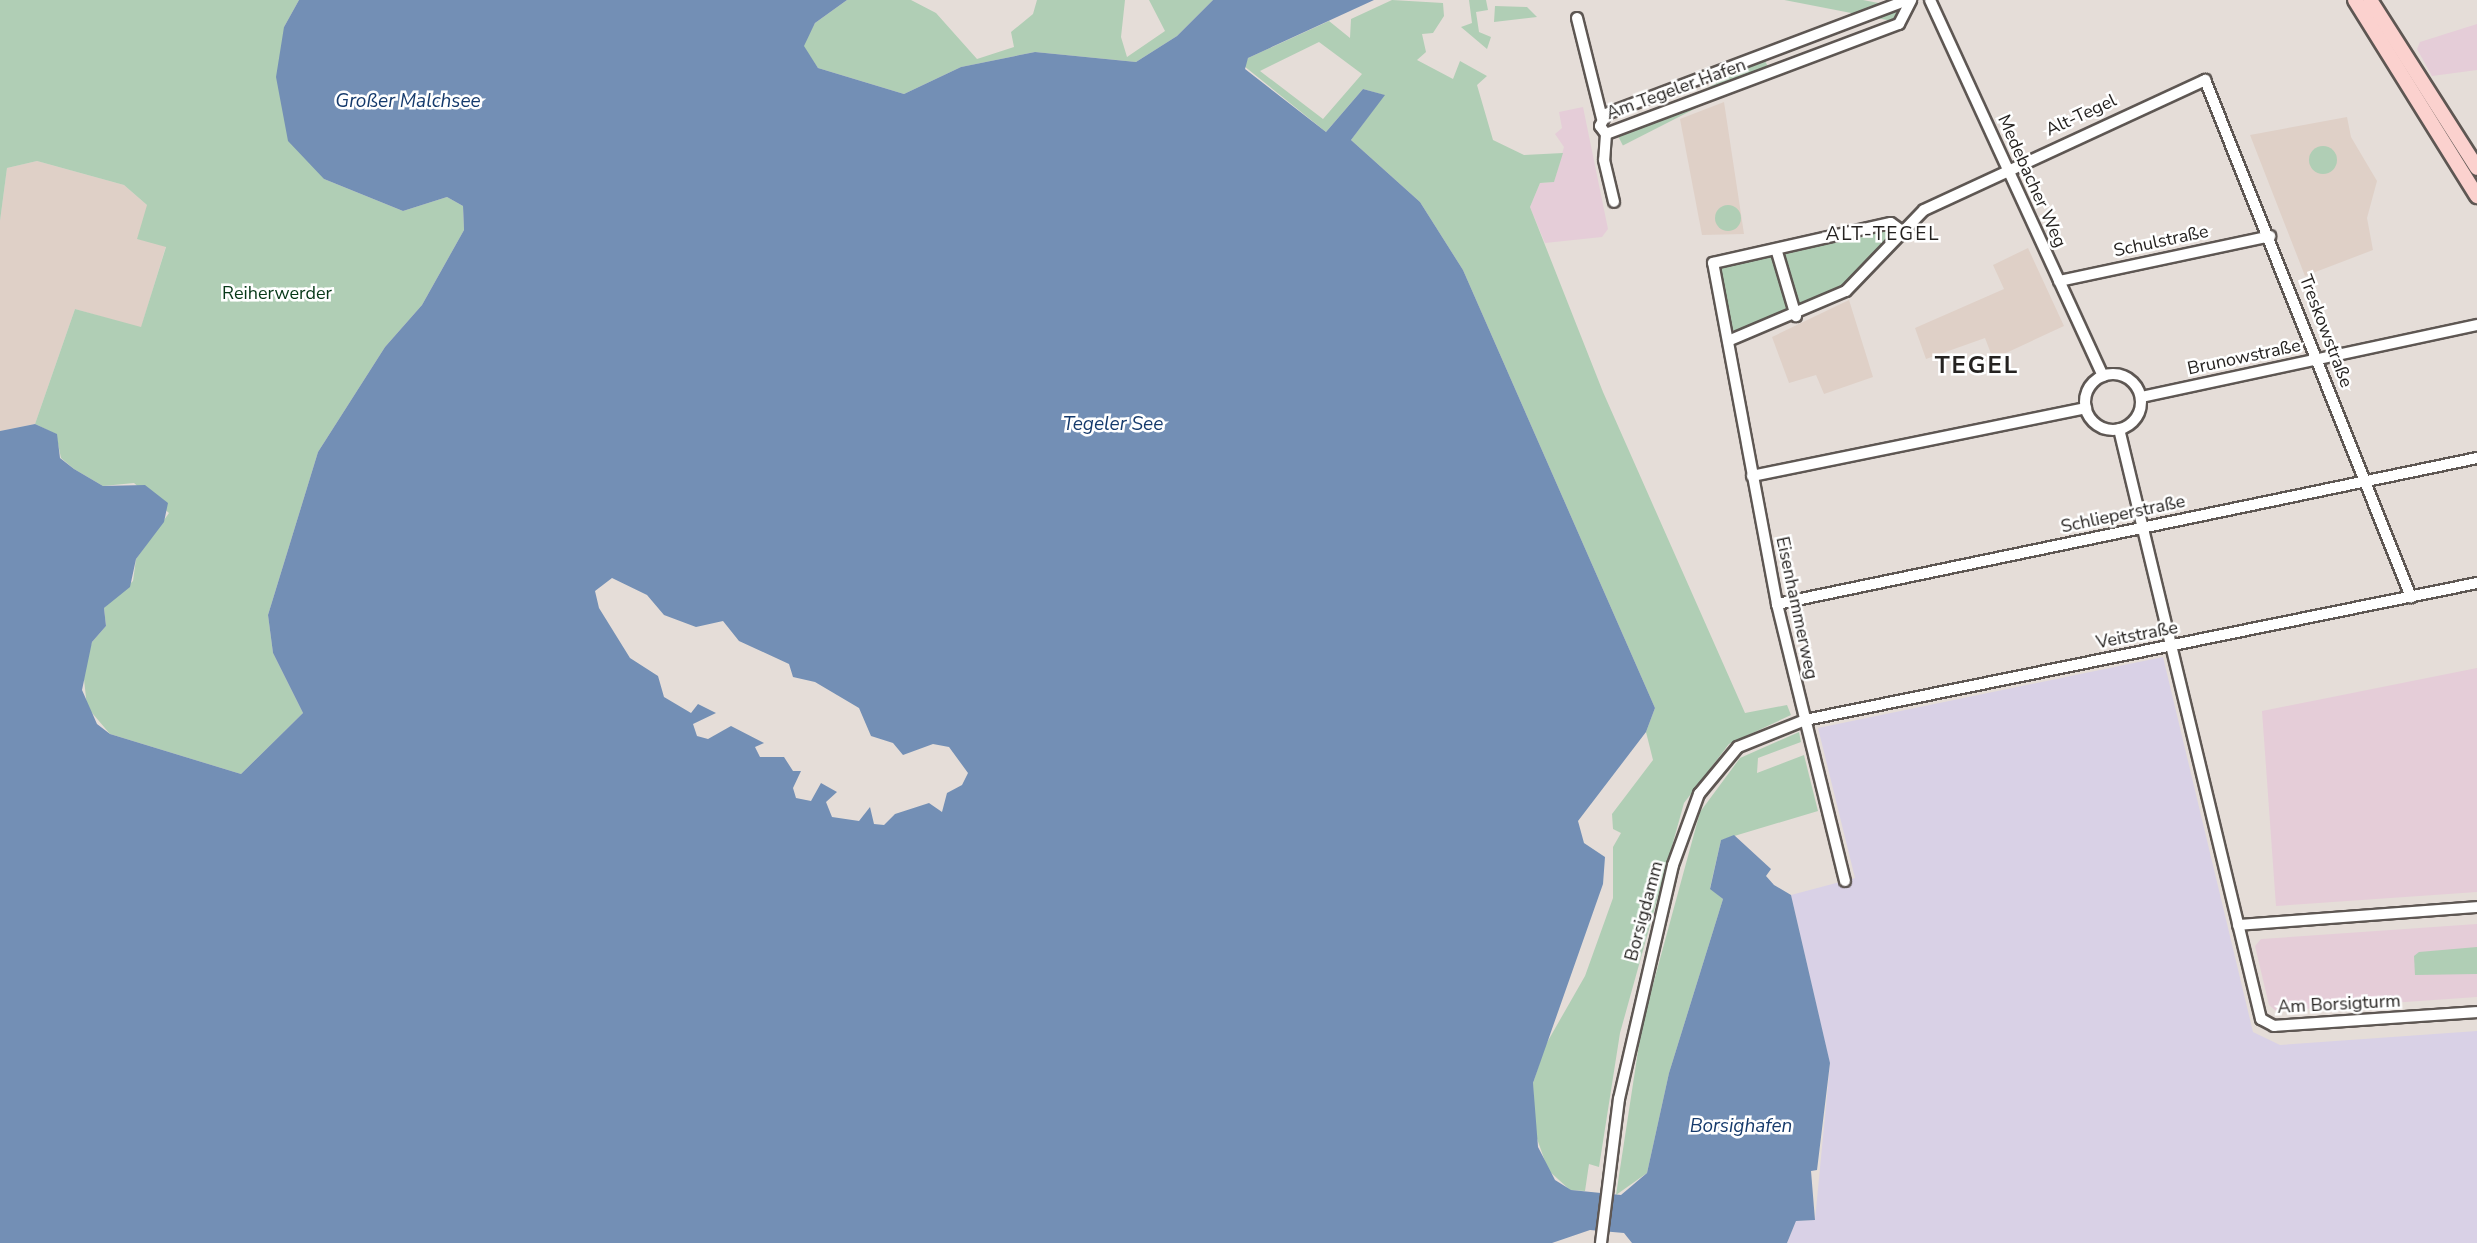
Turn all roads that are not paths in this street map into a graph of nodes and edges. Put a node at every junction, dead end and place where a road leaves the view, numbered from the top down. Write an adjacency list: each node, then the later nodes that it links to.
1 (1909, 0): 7 (street, Am Tegeler Hafen); 8 (street, Am Tegeler Hafen)
2 (1930, 0): 10 (street, Medebacher Weg)
3 (2355, 0): 11 (main road)
4 (2370, 0): 9 (main road)
5 (1577, 18): 7 (street)
6 (2206, 80): 10 (street, Alt-Tegel); 14 (street, Treskowstraße)
7 (1602, 118): 8 (street, Am Tegeler Hafen)
8 (1605, 134): 12 (street)
9 (2477, 168)
10 (2008, 169): 13 (street, Alt-Tegel); 16 (street, Medebacher Weg)
11 (2477, 195)
12 (1614, 202)
13 (1905, 233): 15 (street); 17 (street, Alt-Tegel)
14 (2270, 236): 16 (street, Schulstraße); 20 (street, Treskowstraße)
15 (1777, 252): 17 (street); 19 (street)
16 (2059, 281): 21 (street, Medebacher Weg)
17 (1796, 316): 19 (street, Alt-Tegel)
18 (2477, 326): 20 (street, Brunowstraße)
19 (1728, 341): 26 (street, Eisenhammerweg)
20 (2318, 358): 22 (street, Brunowstraße); 27 (street, Treskowstraße)
21 (2103, 376): 22 (street); 23 (street)
22 (2141, 397): 24 (street)
23 (2086, 408): 24 (street); 26 (street)
24 (2119, 429): 28 (street)
25 (2477, 458): 27 (street, Schlieperstraße)
26 (1752, 476): 31 (street, Eisenhammerweg)
27 (2366, 481): 28 (street, Schlieperstraße); 30 (street, Treskowstraße)
28 (2143, 528): 31 (street, Schlieperstraße); 32 (street)
29 (2477, 583): 30 (street, Veitstraße)
30 (2411, 597): 32 (street, Veitstraße)
31 (1777, 604): 33 (street, Eisenhammerweg)
32 (2173, 646): 33 (street, Veitstraße); 36 (street, Am Borsigturm)
33 (1805, 720): 34 (street, Eisenhammerweg); 38 (street, Borsigdamm)
34 (1844, 881)
35 (2474, 909): 36 (street)
36 (2238, 925): 37 (street, Am Borsigturm)
37 (2477, 1012)
38 (1601, 1243)

